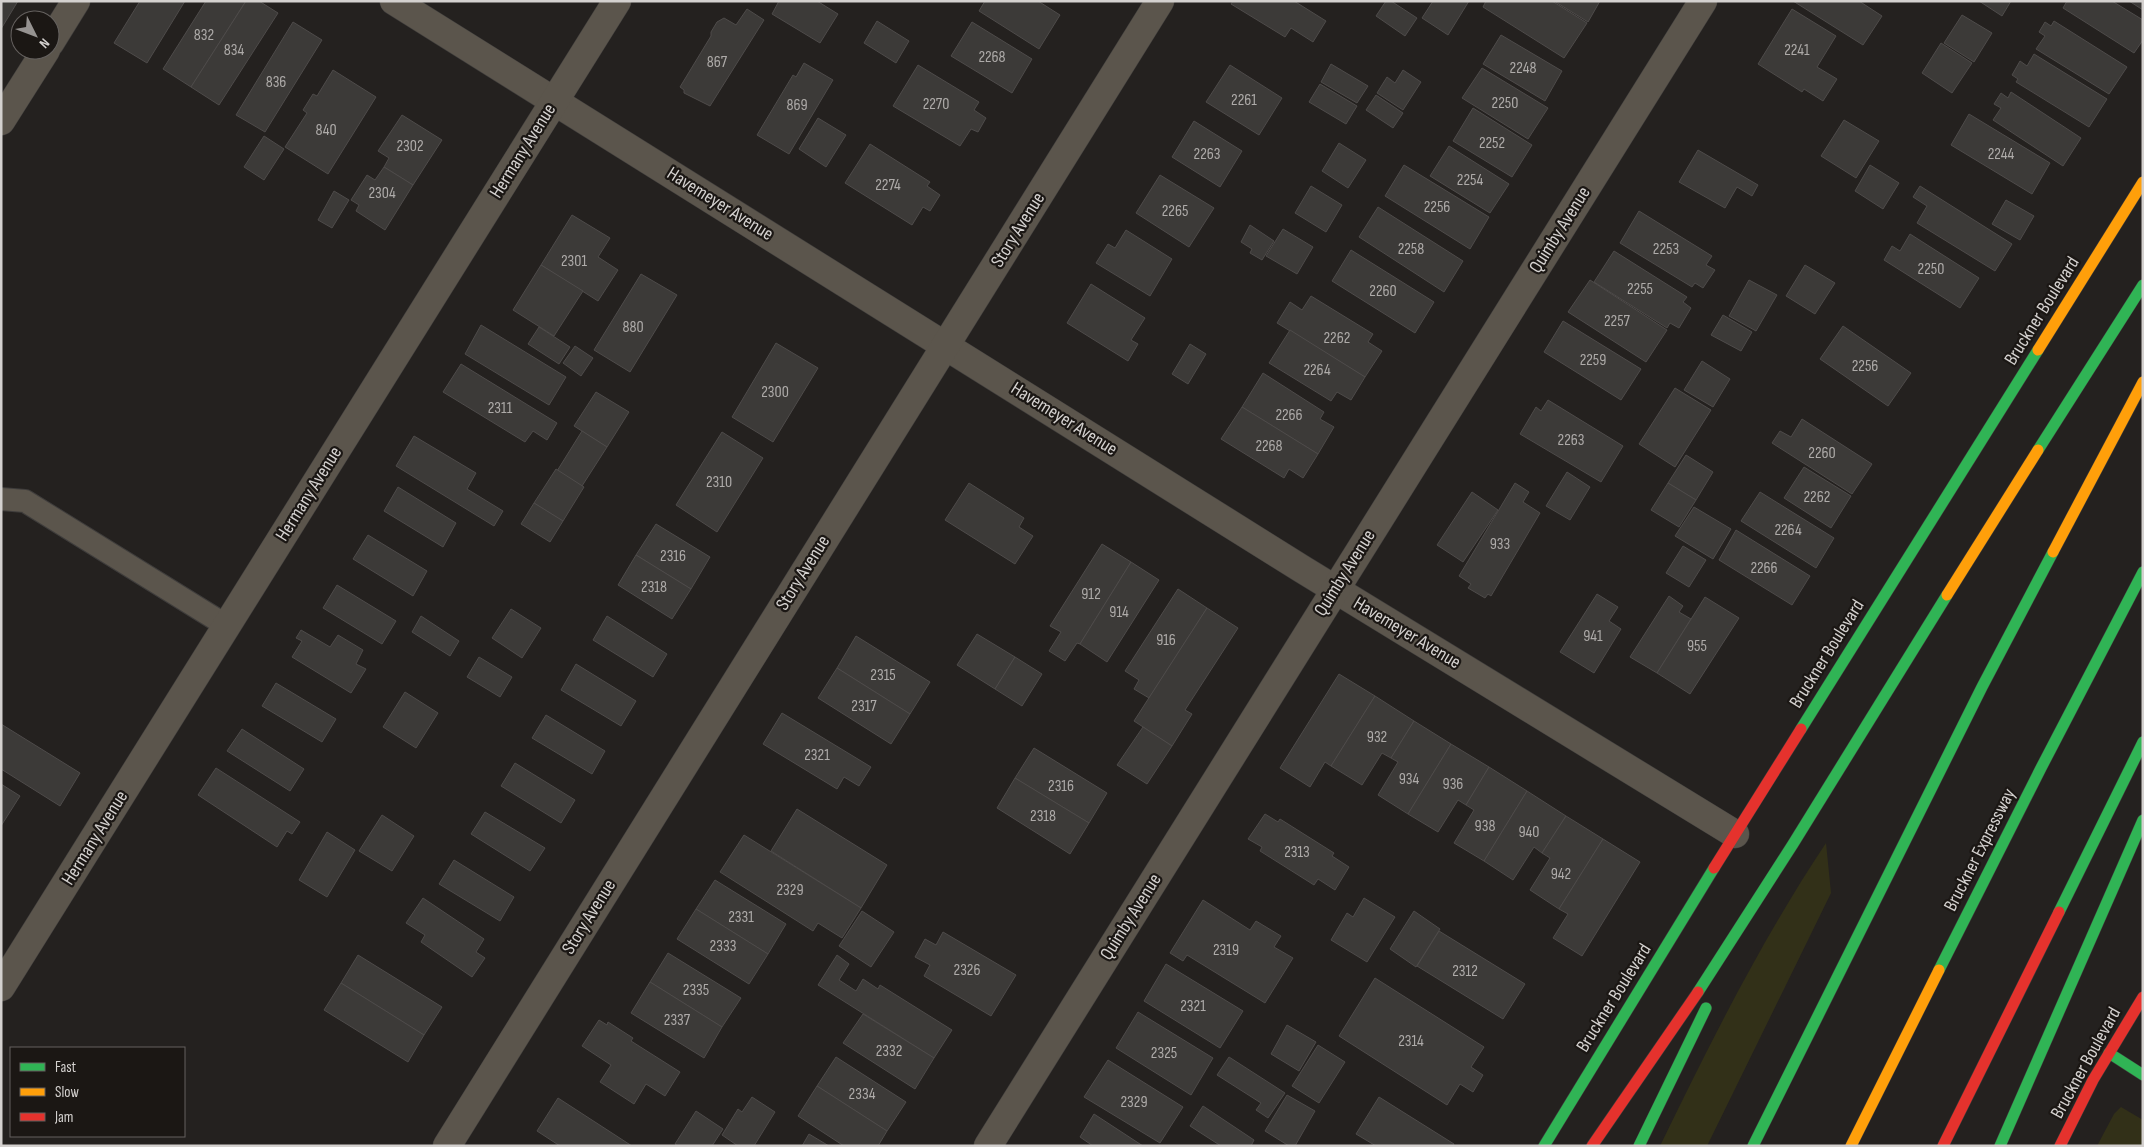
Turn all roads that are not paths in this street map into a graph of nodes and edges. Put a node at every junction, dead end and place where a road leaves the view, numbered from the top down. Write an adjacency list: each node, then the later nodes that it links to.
1 (76, 1): 6 (street)
2 (394, 1): 8 (street, Havemeyer Avenue)
3 (617, 1): 8 (street, Hermany Avenue)
4 (1160, 1): 12 (street, Story Avenue)
5 (1703, 1): 16 (street, Quimby Avenue)
6 (60, 27)
7 (40, 60): 9 (street)
8 (555, 101): 12 (street, Havemeyer Avenue); 17 (street, Hermany Avenue)
9 (1, 121)
10 (2143, 182): 20 (main road, Bruckner Boulevard)
11 (2143, 285): 21 (main road)
12 (946, 346): 16 (street, Havemeyer Avenue); 28 (street, Story Avenue)
13 (2143, 382): 33 (main road)
14 (1, 499): 17 (lane)
15 (2143, 572): 34 (main road, Bruckner Expressway)
16 (1336, 589): 20 (street, Havemeyer Avenue); 29 (street, Quimby Avenue)
17 (227, 626): 23 (street, Hermany Avenue)
18 (2143, 742): 35 (main road)
19 (2143, 820): 36 (main road)
20 (1735, 834): 30 (main road, Bruckner Boulevard)
21 (1792, 848): 22 (main road); 31 (main road)
22 (1722, 975)
23 (1, 987)
24 (2143, 997): 26 (main road, Bruckner Boulevard)
25 (1710, 1000): 32 (main road)
26 (2109, 1053): 27 (main road); 37 (main road, Bruckner Boulevard)
27 (2143, 1075)
28 (447, 1146)
29 (988, 1146)
30 (1544, 1146)
31 (1592, 1146)
32 (1639, 1146)
33 (1753, 1146)
34 (1851, 1146)
35 (1943, 1146)
36 (2000, 1146)
37 (2060, 1146)

